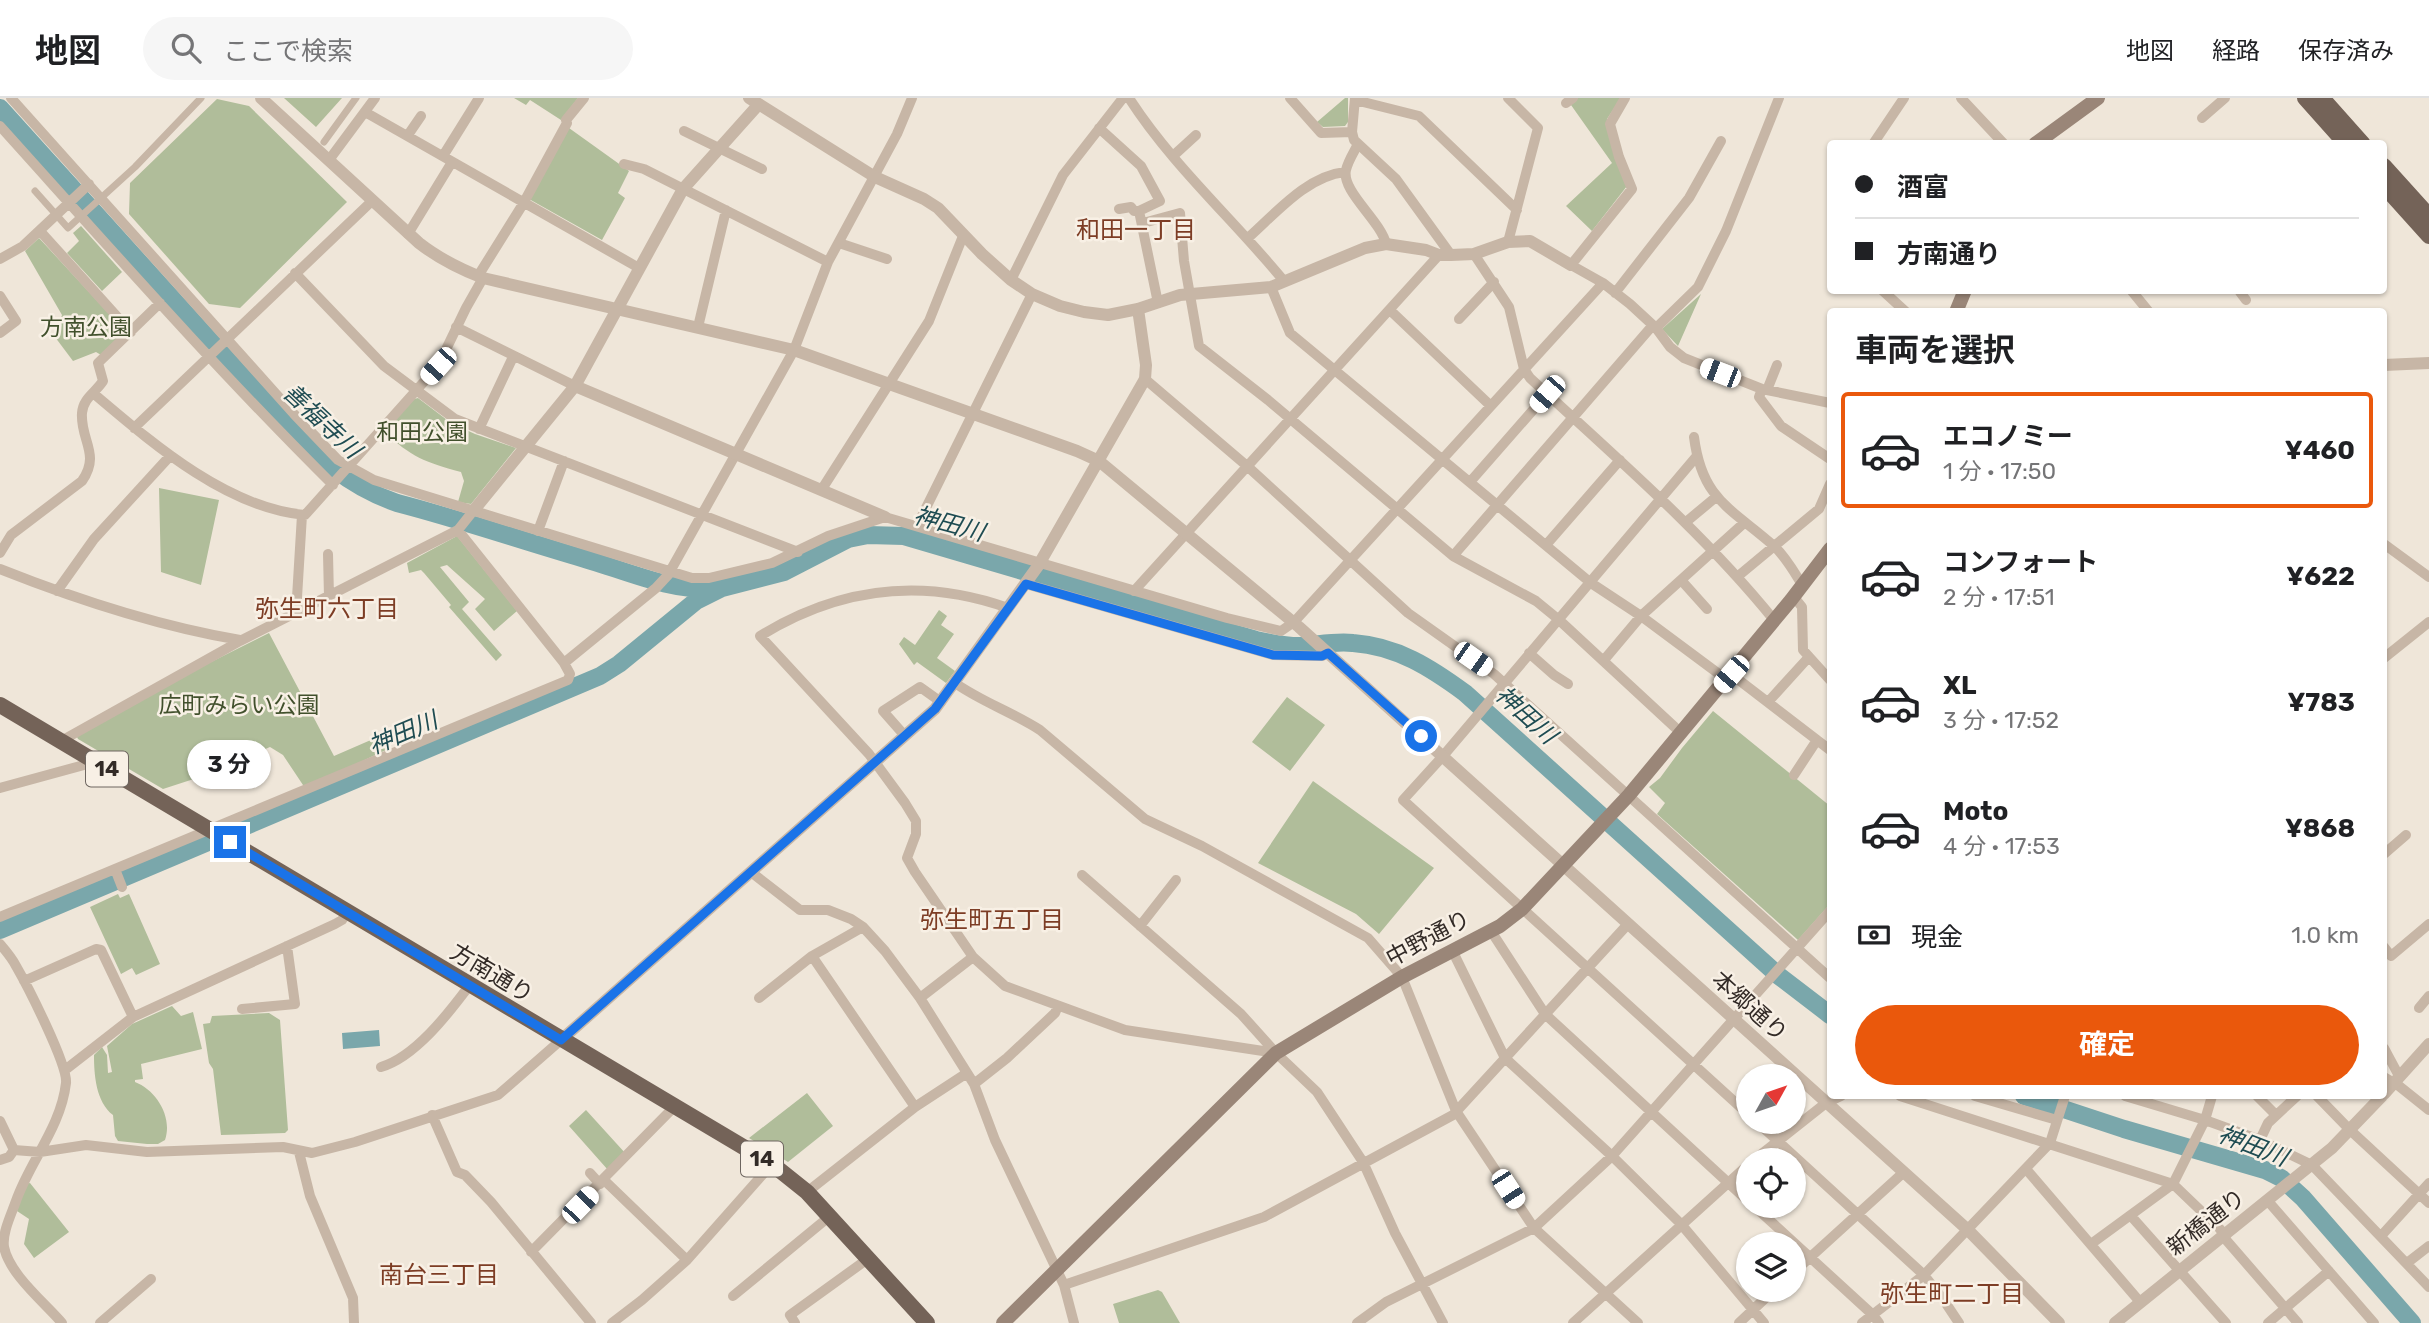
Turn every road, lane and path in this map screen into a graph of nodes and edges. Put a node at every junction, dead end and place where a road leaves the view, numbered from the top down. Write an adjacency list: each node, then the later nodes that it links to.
1 (12, 98): 49 (street)
2 (201, 98): 52 (street, bridge)
3 (261, 98): 43 (street, 本郷通り)
4 (356, 98): 38 (street)
5 (375, 98): 23 (street)
6 (584, 98): 55 (street)
7 (912, 98): 48 (street)
8 (1123, 98): 27 (street)
9 (1129, 98): 41 (street)
10 (1290, 98): 29 (street)
11 (1508, 98): 58 (street)
12 (1625, 98): 75 (street)
13 (1779, 98): 98 (street)
14 (1904, 98): 32 (street)
15 (1961, 98): 33 (street)
16 (2098, 98): 34 (main road)
17 (2225, 98): 25 (street)
18 (2305, 98): 35 (main road)
19 (2322, 98): 36 (main road)
20 (1355, 99): 29 (street); 58 (street)
21 (474, 100): 42 (street)
22 (758, 100): 40 (street); 48 (street)
23 (365, 112): 30 (street); 43 (street)
24 (421, 116): 30 (street)
25 (2202, 118)
26 (0, 126): 53 (street)
27 (1099, 128): 59 (street); 79 (street)
28 (684, 131): 40 (street)
29 (1352, 132): 39 (street)
30 (408, 135): 42 (street)
31 (1196, 135): 41 (street)
32 (1876, 140)
33 (2000, 140)
34 (2040, 140)
35 (2342, 140)
36 (2359, 140)
37 (1721, 141): 84 (street)
38 (324, 142)
39 (1357, 144): 47 (street); 71 (street)
40 (720, 147): 45 (street); 50 (street)
41 (1173, 156): 66 (street)
42 (448, 159): 55 (street); 63 (street)
43 (329, 160): 54 (street, 本郷通り)
44 (624, 164): 50 (street)
45 (762, 169)
46 (2387, 169): 60 (main road)
47 (1345, 172): 66 (street); 69 (street)
48 (875, 177): 64 (street); 68 (street)
49 (87, 185): 53 (street); 103 (street)
50 (683, 189): 57 (street); 76 (street)
51 (2387, 189): 65 (main road)
52 (35, 191)
53 (71, 200): 62 (street); 90 (street)
54 (372, 201): 63 (street, 本郷通り); 77 (street)
55 (523, 204): 76 (street); 78 (street)
56 (1119, 209): 59 (street)
57 (726, 210): 74 (street); 100 (street)
58 (1517, 210): 67 (street)
59 (1139, 211): 61 (street)
60 (2429, 216)
61 (1143, 223): 86 (street); 91 (street)
62 (40, 231): 72 (street); 101 (street)
63 (408, 234): 78 (street, 本郷通り)
64 (963, 236): 79 (street); 113 (street)
65 (2429, 236)
66 (1249, 237): 80 (street)
67 (1508, 242): 70 (street); 75 (street)
68 (839, 243): 73 (street); 74 (street)
69 (1387, 244): 71 (street); 80 (street)
70 (1474, 254): 71 (street); 81 (street)
71 (1445, 255): 96 (street)
72 (0, 259)
73 (887, 259)
74 (828, 262): 104 (street)
75 (1571, 265): 82 (street)
76 (639, 268): 92 (street)
77 (295, 274): 103 (street); 116 (street)
78 (480, 277): 92 (street, 本郷通り); 99 (street)
79 (1011, 280): 85 (street)
80 (1284, 281): 83 (street)
81 (1494, 282): 97 (street); 110 (street)
82 (1602, 283): 84 (street); 110 (street)
83 (1271, 287): 86 (street); 111 (street)
84 (1615, 293): 98 (street)
85 (1032, 294): 95 (street); 121 (street)
86 (1190, 294): 91 (street); 123 (street)
87 (1886, 294): 93 (street)
88 (2134, 294): 94 (street)
89 (0, 296): 102 (street)
90 (160, 303): 101 (street); 105 (street)
91 (1157, 303): 95 (street)
92 (616, 308): 100 (street, 本郷通り); 114 (street)
93 (1902, 308)
94 (2146, 308)
95 (1138, 309): 112 (street)
96 (1391, 311): 111 (street); 120 (street)
97 (1459, 319)
98 (1654, 326): 115 (street); 122 (street)
99 (456, 327): 106 (street); 116 (street)
100 (698, 327): 104 (street, 本郷通り)
101 (131, 332): 117 (street)
102 (0, 334)
103 (225, 340): 105 (street); 137 (street)
104 (794, 349): 113 (street, 本郷通り); 128 (street)
105 (210, 353): 124 (street); 138 (street)
106 (513, 356): 114 (street); 125 (street)
107 (2429, 363): 109 (street)
108 (1777, 365): 115 (street)
109 (2387, 365)
110 (1524, 369): 118 (street); 120 (street)
111 (1334, 371): 123 (street); 132 (street)
112 (1145, 379): 135 (street); 136 (street)
113 (887, 384): 121 (street, 本郷通り); 140 (street)
114 (575, 386): 127 (street); 128 (street)
115 (1764, 389): 119 (street); 131 (street)
116 (416, 391): 125 (street); 137 (street)
117 (93, 393): 124 (street); 161 (street)
118 (1547, 394): 122 (street); 139 (street)
119 (1827, 402)
120 (1491, 406): 132 (street)
121 (972, 414): 135 (street, 本郷通り); 152 (street)
122 (1572, 417): 133 (street); 144 (street)
123 (1291, 419): 136 (street); 145 (street)
124 (134, 428): 129 (street)
125 (479, 429): 127 (street)
126 (1694, 437): 130 (street)
127 (525, 447): 134 (street); 146 (street)
128 (737, 454): 140 (street); 147 (street)
129 (170, 456): 148 (street); 174 (street)
130 (1696, 457): 142 (street); 143 (street)
131 (1827, 457)
132 (1442, 459): 139 (street); 145 (street)
133 (1619, 460): 143 (street); 156 (street)
134 (564, 461): 147 (street); 154 (street)
135 (1099, 461): 155 (street, 本郷通り); 166 (street)
136 (1247, 466): 155 (street); 165 (street)
137 (346, 467): 138 (street); 146 (street)
138 (335, 482): 148 (street)
139 (1470, 482): 144 (street)
140 (822, 489): 149 (street)
141 (1827, 491): 158 (street)
142 (1716, 497): 150 (street); 151 (street)
143 (1662, 498): 150 (street); 173 (street)
144 (1496, 505): 156 (street); 164 (street)
145 (1397, 509): 164 (street); 165 (street)
146 (472, 512): 153 (street); 154 (street)
147 (703, 514): 160 (street); 168 (street)
148 (302, 515): 180 (street)
149 (885, 517): 152 (street); 160 (street)
150 (1686, 522): 159 (street)
151 (1744, 523): 158 (street); 159 (street)
152 (916, 526): 166 (street)
153 (460, 528): 177 (street); 192 (street)
154 (538, 531): 168 (street)
155 (1187, 532): 175 (street); 184 (street, 本郷通り)
156 (1546, 545): 173 (street)
157 (2387, 546): 170 (street)
158 (1774, 547): 169 (street); 176 (street)
159 (1713, 551): 169 (street); 171 (street)
160 (798, 552): 168 (street)
161 (0, 553)
162 (1827, 553): 176 (main road, 中野通り)
163 (328, 554): 177 (street)
164 (1453, 556): 182 (street)
165 (1350, 560): 184 (street); 196 (street)
166 (1039, 564): 172 (street); 175 (street)
167 (0, 569): 174 (street)
168 (669, 574): 192 (street)
169 (1737, 577): 183 (street)
170 (2429, 577)
171 (1681, 580): 179 (street); 181 (street)
172 (1027, 583): 178 (street); 187 (street)
173 (1591, 583): 181 (street); 182 (street)
174 (57, 591): 186 (street)
175 (1134, 591): 184 (street)
176 (1798, 591): 183 (main road, 中野通り); 190 (street)
177 (329, 597): 180 (street)
178 (1008, 608): 195 (street); 208 (street)
179 (1707, 609)
180 (296, 614): 186 (street)
181 (1641, 616): 191 (street); 193 (street)
182 (1558, 618): 188 (street); 191 (street)
183 (1774, 620): 193 (main road, 中野通り)
184 (1294, 622): 187 (street, 本郷通り)
185 (2429, 622): 189 (street)
186 (240, 640): 204 (street)
187 (1327, 652): 206 (street, 本郷通り)
188 (1529, 653): 196 (street); 197 (street)
189 (2387, 656)
190 (1808, 658): 194 (street); 199 (street)
191 (1604, 660): 201 (street)
192 (564, 663): 212 (street)
193 (1731, 674): 199 (street); 201 (main road, 中野通り)
194 (1827, 677)
195 (955, 683): 198 (street); 239 (street)
196 (1504, 683): 206 (street); 211 (street)
197 (1568, 684)
198 (941, 702): 202 (street); 202 (street)
199 (1768, 702): 203 (street)
200 (0, 705): 204 (main road, 方南通り / 14)
201 (1680, 732): 211 (main road, 中野通り)
202 (905, 736): 208 (street)
203 (1817, 740): 205 (street); 209 (street)
204 (61, 741): 207 (main road, 方南通り / 14)
205 (1827, 748)
206 (1443, 756): 215 (street, 本郷通り); 221 (street)
207 (96, 762): 210 (street); 212 (main road, 方南通り / 14)
208 (876, 763): 217 (street); 236 (street)
209 (1794, 775)
210 (0, 788)
211 (1629, 795): 215 (main road, 中野通り); 232 (street)
212 (212, 830): 216 (street); 222 (main road, 方南通り / 14)
213 (2406, 835): 214 (street)
214 (2387, 851)
215 (1563, 865): 221 (main road, 中野通り); 225 (street, 本郷通り)
216 (116, 871): 220 (street); 224 (street)
217 (751, 872): 228 (street); 251 (street)
218 (1082, 875): 227 (street)
219 (1176, 880): 227 (street)
220 (122, 887)
221 (1522, 909): 229 (main road, 中野通り); 237 (street)
222 (347, 912): 231 (street); 241 (main road, 方南通り / 14)
223 (1827, 915): 232 (street)
224 (0, 918)
225 (1628, 924): 237 (street); 250 (street, 本郷通り)
226 (2429, 924): 234 (street)
227 (1140, 926): 253 (street)
228 (863, 927): 235 (street); 244 (street)
229 (1491, 931): 233 (main road, 中野通り); 248 (street)
230 (0, 944): 240 (street)
231 (287, 946): 247 (street); 249 (street)
232 (1798, 949): 238 (street); 250 (street)
233 (1452, 950): 239 (main road, 中野通り); 254 (street)
234 (2387, 951)
235 (812, 956): 243 (street); 275 (street)
236 (973, 957): 244 (street); 245 (street)
237 (1587, 969): 248 (street); 256 (street)
238 (1827, 975)
239 (1402, 977): 253 (main road, 中野通り); 277 (street)
240 (24, 981): 249 (street); 258 (street)
241 (470, 986): 251 (main road, 方南通り / 14); 257 (street)
242 (2429, 996): 246 (street)
243 (759, 998)
244 (920, 998): 259 (street)
245 (1058, 1006): 253 (street); 261 (street)
246 (2419, 1008)
247 (242, 1009)
248 (1545, 1014): 254 (street); 278 (street)
249 (133, 1017): 258 (street)
250 (1734, 1020): 256 (street); 273 (street, 本郷通り)
251 (561, 1040): 274 (main road, 方南通り / 14); 279 (street)
252 (2429, 1044): 260 (street, 新橋通り)
253 (1276, 1053): 295 (street); 330 (main road, 中野通り)
254 (1505, 1058): 277 (street); 293 (street)
255 (2387, 1060): 260 (street)
256 (1694, 1065): 272 (street); 278 (street)
257 (381, 1067)
258 (65, 1070): 291 (street)
259 (967, 1073): 261 (street); 275 (street)
260 (2392, 1079): 276 (street)
261 (974, 1084): 330 (street)
262 (1835, 1099): 273 (street)
263 (1910, 1099): 288 (street)
264 (1986, 1099): 281 (street)
265 (2064, 1099): 281 (street)
266 (2135, 1099): 282 (street)
267 (2211, 1099): 282 (street)
268 (2261, 1099): 280 (street)
269 (2294, 1099): 280 (street)
270 (2320, 1099): 284 (street)
271 (2379, 1099): 284 (street, 新橋通り)
272 (1736, 1103)
273 (1826, 1103): 287 (street); 299 (street, 本郷通り)
274 (674, 1107): 296 (main road, 方南通り / 14); 303 (street)
275 (915, 1107): 307 (street)
276 (2429, 1110)
277 (1456, 1111): 295 (street); 316 (street)
278 (1651, 1112): 293 (street); 302 (street)
279 (432, 1115): 292 (street); 323 (street)
280 (2276, 1115): 286 (street)
281 (2057, 1119): 288 (street)
282 (2205, 1120): 286 (street); 305 (street)
283 (0, 1121): 290 (street)
284 (2350, 1130): 297 (street, 新橋通り); 308 (street)
285 (1771, 1134): 287 (street)
286 (2260, 1140): 297 (street)
287 (1779, 1141): 289 (street); 311 (street)
288 (2050, 1143): 298 (street); 305 (street)
289 (1770, 1148)
290 (14, 1150): 291 (street); 294 (street)
291 (40, 1152): 292 (street); 322 (street)
292 (299, 1152): 346 (street)
293 (1612, 1156): 315 (street); 316 (street)
294 (0, 1160)
295 (1363, 1162): 334 (street); 336 (street)
296 (772, 1164): 307 (main road, 方南通り / 14); 326 (street)
297 (2312, 1165): 309 (street, 新橋通り); 319 (street)
298 (2026, 1169): 317 (street); 320 (street)
299 (1904, 1172): 311 (street); 317 (street, 本郷通り)
300 (590, 1173): 303 (street)
301 (1736, 1174): 302 (street)
302 (1727, 1181): 306 (street); 315 (street)
303 (602, 1182): 323 (street); 326 (street)
304 (2429, 1183): 308 (street)
305 (2174, 1184): 313 (street); 318 (street)
306 (1736, 1189)
307 (807, 1192): 312 (main road, 方南通り / 14)
308 (2419, 1194): 310 (street); 319 (street)
309 (2267, 1200): 318 (street, 新橋通り); 331 (street)
310 (2429, 1203)
311 (1859, 1213): 324 (street); 332 (street)
312 (830, 1216): 325 (main road, 方南通り / 14); 338 (street)
313 (2131, 1216): 320 (street); 329 (street)
314 (1767, 1218): 324 (street)
315 (1681, 1224): 337 (street); 342 (street)
316 (1534, 1228): 334 (street); 337 (street)
317 (1968, 1230): 332 (street); 361 (street, 本郷通り)
318 (2223, 1235): 329 (street, 新橋通り); 341 (street)
319 (2381, 1237): 328 (street)
320 (2091, 1244): 340 (street)
321 (2429, 1246): 328 (street)
322 (2, 1251): 344 (street)
323 (531, 1252): 347 (street)
324 (1810, 1257): 327 (street); 343 (street)
325 (869, 1258): 349 (street); 350 (main road, 方南通り / 14)
326 (687, 1260): 348 (street)
327 (1806, 1261)
328 (2407, 1263): 335 (street)
329 (2178, 1270): 340 (street, 新橋通り); 363 (street)
330 (1057, 1271): 336 (street); 351 (main road, 中野通り)
331 (2329, 1271): 341 (street); 366 (street)
332 (1924, 1275): 343 (street); 360 (street)
333 (151, 1279): 345 (street)
334 (1424, 1284): 353 (street); 354 (street)
335 (2429, 1287)
336 (1065, 1289): 352 (street)
337 (1606, 1293): 355 (street); 356 (street)
338 (733, 1296)
339 (1761, 1302): 342 (street)
340 (2140, 1302): 362 (street, 新橋通り)
341 (2285, 1308): 364 (street); 365 (street)
342 (1753, 1310): 357 (street); 358 (street)
343 (1876, 1319): 359 (street)
344 (62, 1323)
345 (100, 1323)
346 (354, 1323)
347 (591, 1323)
348 (612, 1323)
349 (795, 1323)
350 (927, 1323)
351 (1003, 1323)
352 (1074, 1323)
353 (1357, 1323)
354 (1443, 1323)
355 (1573, 1323)
356 (1638, 1323)
357 (1739, 1323)
358 (1764, 1323)
359 (1862, 1323)
360 (1959, 1323)
361 (2059, 1323)
362 (2115, 1323)
363 (2226, 1323)
364 (2268, 1323)
365 (2298, 1323)
366 (2374, 1323)

